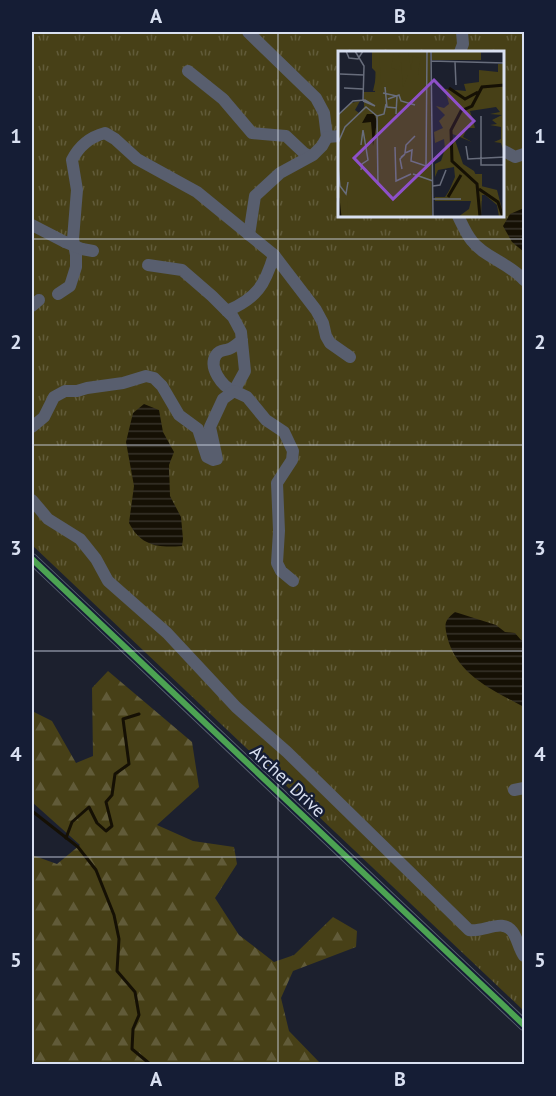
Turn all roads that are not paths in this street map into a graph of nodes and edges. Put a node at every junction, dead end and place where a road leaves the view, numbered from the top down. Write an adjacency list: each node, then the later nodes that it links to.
1 (248, 32): 5 (street)
2 (462, 32): 3 (street)
3 (460, 51)
4 (188, 71): 8 (street)
5 (334, 136): 8 (street)
6 (505, 152): 7 (street)
7 (525, 154)
8 (310, 156): 9 (street)
9 (252, 212): 11 (street); 13 (street)
10 (459, 218): 17 (street)
11 (231, 220): 13 (street); 18 (street)
12 (32, 225): 14 (street, bridge)
13 (249, 235): 15 (street)
14 (88, 250)
15 (274, 255): 19 (street); 21 (street)
16 (148, 265): 19 (street)
17 (525, 280)
18 (57, 294)
19 (227, 311): 20 (street)
20 (242, 340): 22 (street); 22 (street)
21 (350, 357)
22 (234, 391): 23 (street); 28 (street)
23 (212, 425): 25 (street); 25 (street)
24 (32, 427): 25 (street)
25 (198, 429)
26 (32, 500): 29 (street)
27 (32, 559): 30 (street, Archer Drive)
28 (293, 581)
29 (525, 956)
30 (525, 1025)

